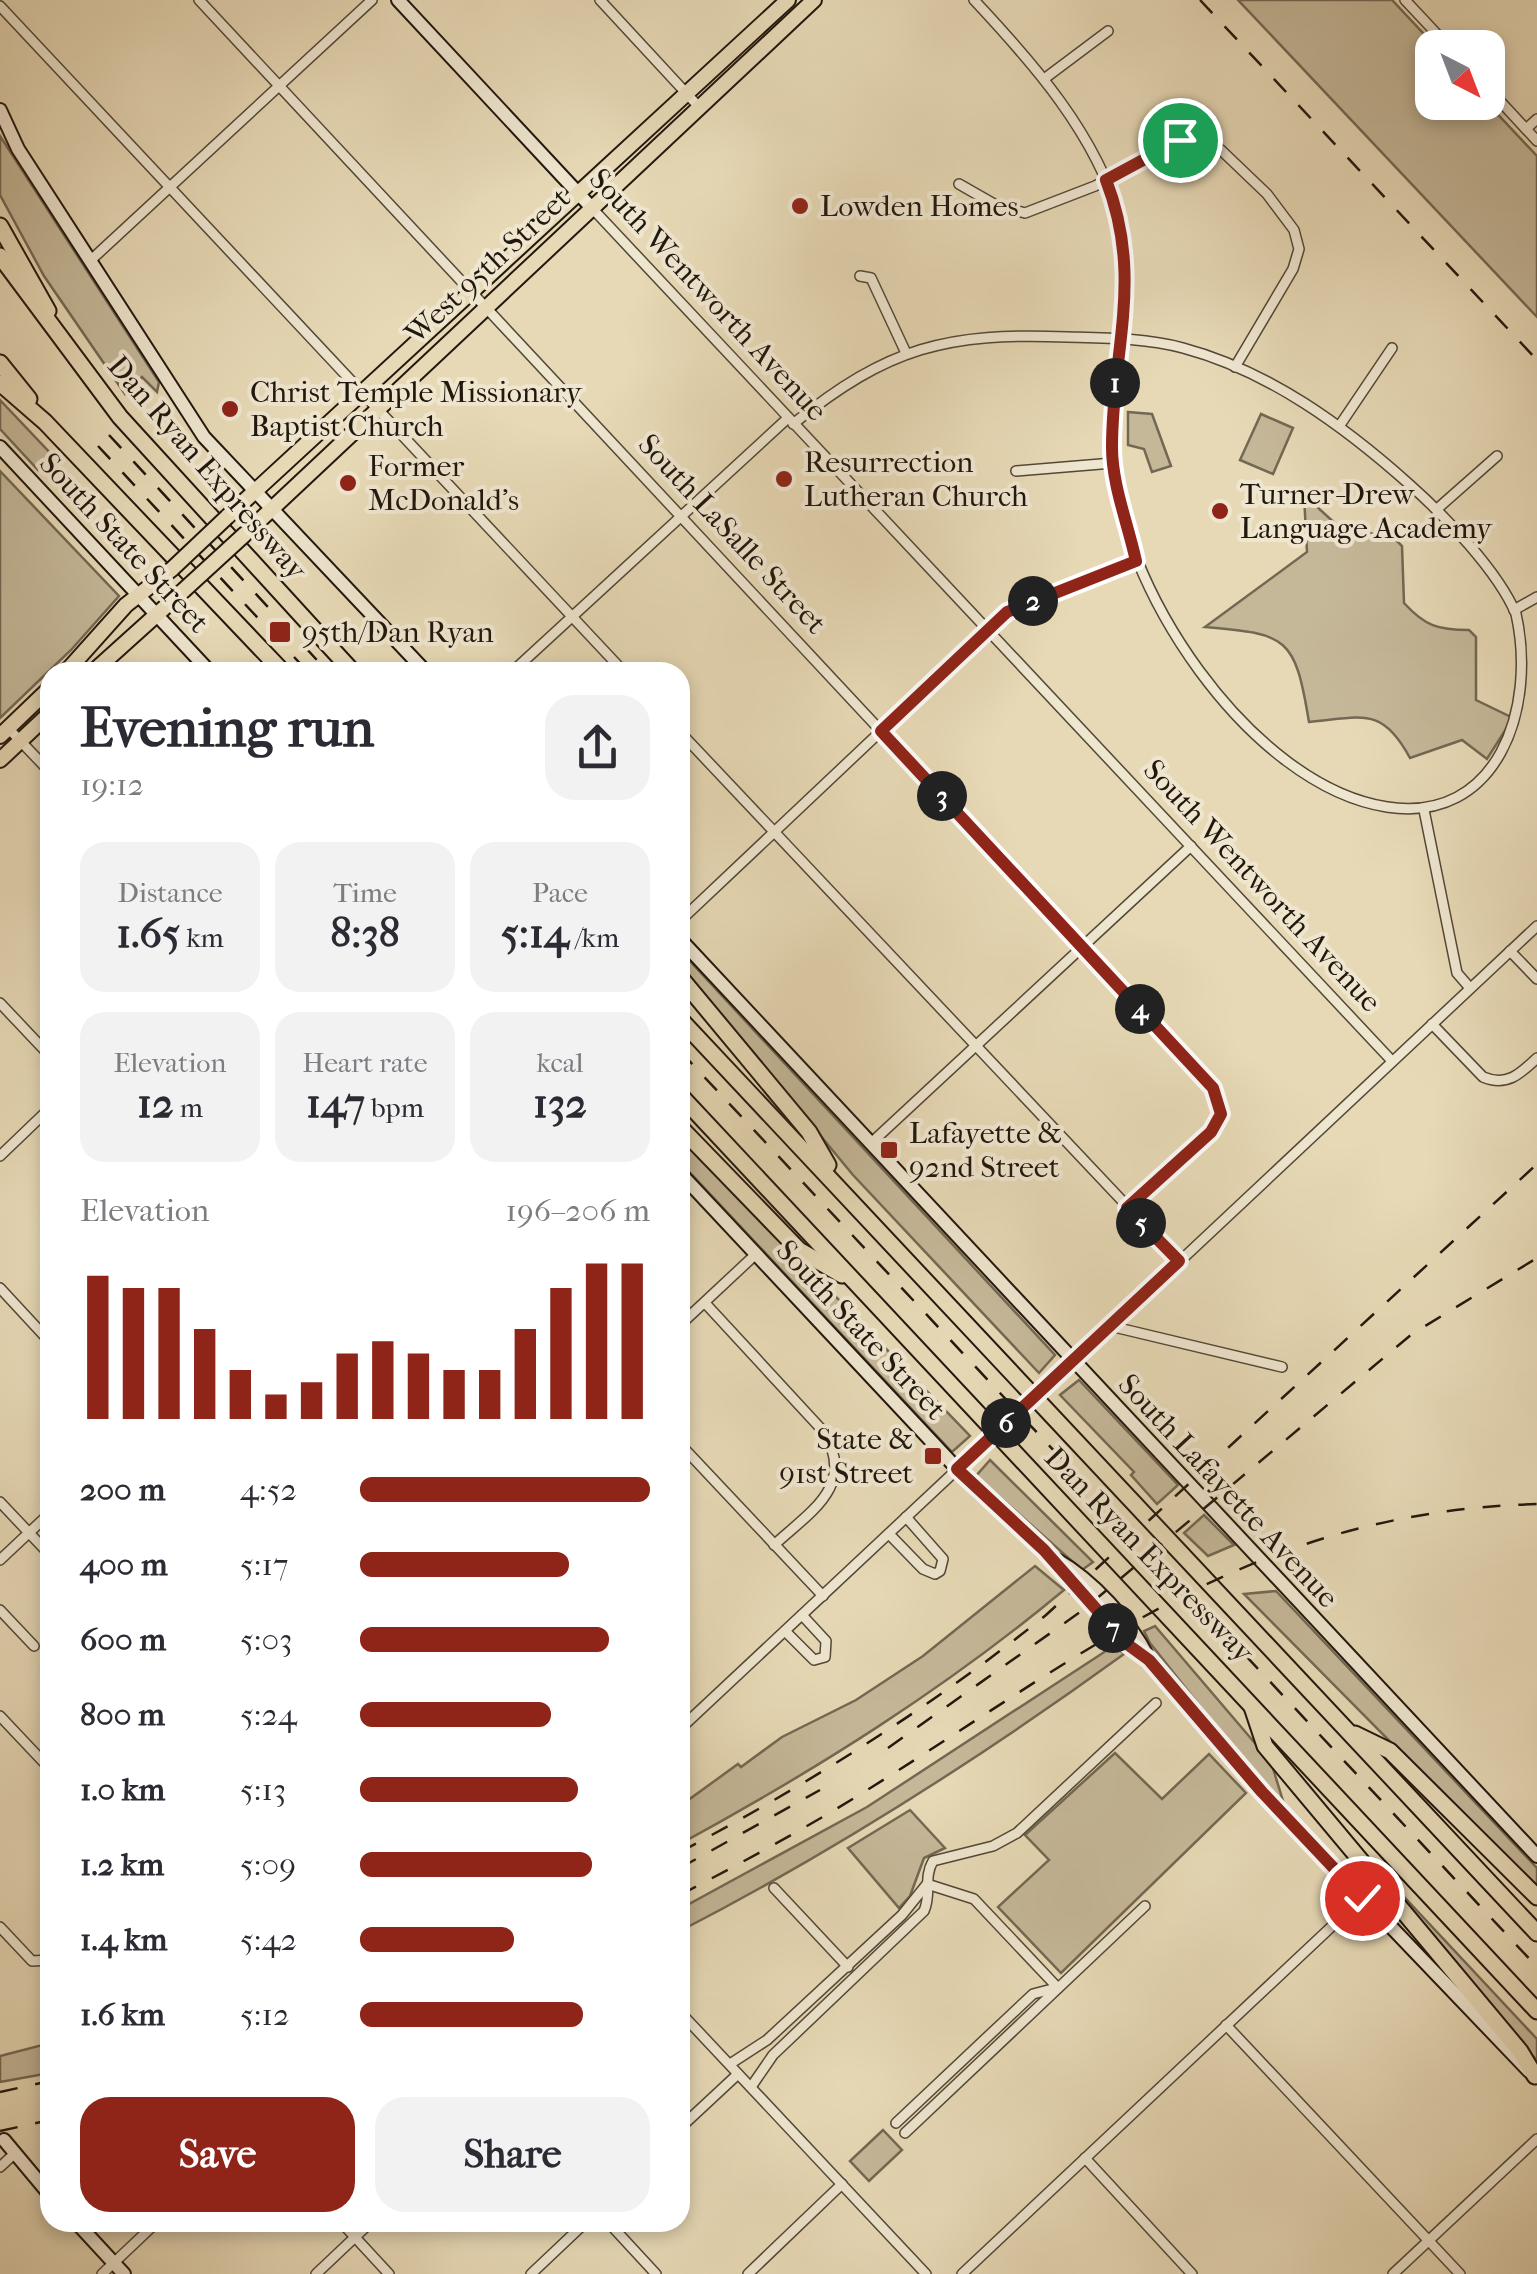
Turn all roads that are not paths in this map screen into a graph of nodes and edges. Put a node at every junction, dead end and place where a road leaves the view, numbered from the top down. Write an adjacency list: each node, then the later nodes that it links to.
1 (199, 0): 13 (street, South LaSalle Street)
2 (372, 0): 13 (street)
3 (398, 0): 24 (main road, South Wentworth Avenue)
4 (600, 0): 14 (street)
5 (788, 0): 14 (main road, West 95th Street)
6 (974, 0): 12 (street)
7 (1405, 0): 10 (street)
8 (807, 2): 15 (main road, West 95th Street)
9 (0, 6): 23 (street)
10 (1433, 30)
11 (1108, 32): 12 (street)
12 (1044, 79): 21 (street)
13 (279, 86): 23 (street); 30 (street, South LaSalle Street)
14 (688, 94): 15 (street); 24 (main road, West 95th Street)
15 (699, 106): 25 (main road, West 95th Street)
16 (1505, 106): 19 (street)
17 (0, 110): 28 (main road)
18 (1537, 119): 19 (street)
19 (1526, 129): 20 (street)
20 (1537, 141)
21 (1106, 180): 22 (street); 32 (street); 37 (street)
22 (959, 184)
23 (171, 187): 28 (street); 39 (street)
24 (579, 194): 25 (main road, South Wentworth Avenue); 30 (main road, West 95th Street)
25 (591, 207): 31 (main road, West 95th Street); 41 (street, South Wentworth Avenue)
26 (0, 226): 33 (highway)
27 (0, 256): 33 (highway)
28 (92, 260): 48 (main road)
29 (860, 276): 35 (street)
30 (473, 294): 31 (street, South LaSalle Street); 39 (main road, West 95th Street)
31 (485, 306): 40 (main road, West 95th Street); 51 (street, South LaSalle Street)
32 (1122, 339): 35 (street); 37 (street); 46 (street)
33 (64, 341): 63 (highway, Dan Ryan Expressway)
34 (1392, 348): 43 (street)
35 (906, 353): 41 (street)
36 (0, 363): 42 (highway)
37 (1234, 368): 43 (street)
38 (0, 383): 42 (highway)
39 (365, 395): 40 (street); 48 (main road, West 95th Street)
40 (376, 408): 49 (main road, West 95th Street); 57 (street)
41 (791, 421): 51 (street); 58 (street, South Wentworth Avenue)
42 (45, 422): 62 (highway)
43 (1340, 425): 50 (street)
44 (0, 447): 53 (main road, South State Street)
45 (1497, 456): 50 (street)
46 (1113, 462): 47 (street); 52 (street)
47 (1016, 471)
48 (254, 492): 49 (main road); 53 (main road, West 95th Street, bridge)
49 (271, 508): 56 (main road, West 95th Street, bridge); 64 (main road)
50 (1436, 509): 55 (street)
51 (681, 517): 57 (street); 69 (street, South LaSalle Street)
52 (1136, 561): 58 (street); 75 (street)
53 (138, 596): 56 (main road, South State Street); 59 (main road, West 95th Street)
54 (1537, 596): 55 (street)
55 (1514, 610): 75 (street)
56 (156, 616): 60 (main road, West 95th Street); 61 (main road, South State Street)
57 (573, 617): 65 (street); 66 (street)
58 (988, 630): 69 (street); 77 (street, South Wentworth Avenue)
59 (75, 662)
60 (105, 662)
61 (200, 662)
62 (273, 662)
63 (344, 662)
64 (417, 662)
65 (523, 662)
66 (615, 662)
67 (40, 698): 70 (main road)
68 (40, 723): 71 (main road)
69 (881, 731): 76 (street); 80 (street, South LaSalle Street)
70 (4, 732): 71 (street)
71 (21, 741): 73 (main road); 74 (street)
72 (690, 743): 76 (street)
73 (0, 760)
74 (40, 761)
75 (1424, 810): 84 (street)
76 (774, 832): 78 (street); 90 (street)
77 (1191, 846): 80 (street); 92 (street, South Wentworth Avenue)
78 (690, 912)
79 (1537, 926): 82 (street)
80 (1082, 947): 90 (street); 100 (street, South LaSalle Street)
81 (690, 949): 96 (main road, South Lafayette Avenue)
82 (1510, 951): 83 (street); 84 (street)
83 (1537, 979)
84 (1470, 988): 87 (street)
85 (690, 989): 99 (highway)
86 (0, 1002): 89 (street)
87 (1432, 1024): 91 (street); 92 (street)
88 (690, 1029): 99 (highway, Dan Ryan Expressway)
89 (40, 1045)
90 (975, 1046): 96 (street); 100 (street)
91 (1537, 1058)
92 (1392, 1061): 102 (street)
93 (690, 1105): 103 (highway, Dan Ryan Expressway)
94 (40, 1118): 97 (street)
95 (690, 1137): 103 (highway)
96 (870, 1144): 109 (main road, South Lafayette Avenue)
97 (0, 1156)
98 (690, 1184): 101 (main road, South State Street)
99 (840, 1186): 130 (highway, Dan Ryan Expressway)
100 (1127, 1208): 102 (street)
101 (756, 1254): 105 (street); 112 (main road, South State Street)
102 (1179, 1261): 107 (street)
103 (858, 1284): 127 (highway, Dan Ryan Expressway)
104 (0, 1288): 108 (street)
105 (704, 1302): 106 (street); 119 (street)
106 (690, 1315)
107 (1110, 1326): 109 (street); 110 (street)
108 (40, 1331)
109 (1071, 1362): 112 (street, bridge); 132 (main road, South Lafayette Avenue)
110 (1282, 1367)
111 (690, 1455): 119 (street)
112 (957, 1469): 114 (street); 136 (main road, South State Street)
113 (0, 1502): 116 (street)
114 (906, 1517): 117 (street); 117 (street)
115 (40, 1523): 116 (street)
116 (29, 1533): 118 (street); 120 (street)
117 (889, 1534): 121 (street)
118 (40, 1545)
119 (774, 1545): 121 (street)
120 (0, 1560)
121 (822, 1596): 123 (street)
122 (0, 1610): 125 (street)
123 (802, 1616): 124 (street); 124 (street)
124 (786, 1631): 129 (street)
125 (34, 1646)
126 (1156, 1702): 133 (street)
127 (1251, 1703): 144 (highway, Dan Ryan Expressway); 149 (highway)
128 (0, 1716): 131 (street)
129 (690, 1721)
130 (1346, 1729): 135 (highway); 139 (highway, Dan Ryan Expressway)
131 (40, 1758)
132 (1537, 1856)
133 (927, 1884): 141 (street); 142 (street); 143 (street)
134 (774, 1888): 141 (street)
135 (1537, 1897)
136 (1362, 1898): 146 (street); 149 (main road, South State Street)
137 (1145, 1906): 143 (street)
138 (0, 1927): 140 (street)
139 (1537, 1933)
140 (40, 1961)
141 (846, 1966): 142 (street); 147 (street)
142 (856, 1976): 150 (street)
143 (1058, 1988): 152 (street); 153 (street)
144 (1537, 2011)
145 (690, 2022): 147 (street)
146 (1226, 2025): 156 (street); 167 (street)
147 (730, 2064): 148 (street)
148 (738, 2074): 150 (street); 151 (street)
149 (1536, 2077)
150 (750, 2087): 158 (street)
151 (690, 2119)
152 (896, 2123)
153 (905, 2133)
154 (1537, 2139): 167 (street)
155 (5, 2148): 157 (street); 159 (main road)
156 (1085, 2158): 177 (street); 178 (street)
157 (0, 2167)
158 (842, 2184): 175 (street); 176 (street)
159 (40, 2185)
160 (85, 2232): 168 (main road)
161 (147, 2232): 168 (street)
162 (349, 2232): 166 (street)
163 (361, 2232): 166 (street)
164 (575, 2232): 173 (street)
165 (617, 2232): 174 (street)
166 (355, 2238): 171 (street); 172 (street)
167 (1428, 2240): 179 (street); 180 (street)
168 (114, 2263): 169 (street); 170 (main road)
169 (102, 2274)
170 (124, 2274)
171 (316, 2274)
172 (388, 2274)
173 (531, 2274)
174 (656, 2274)
175 (748, 2274)
176 (926, 2274)
177 (962, 2274)
178 (1192, 2274)
179 (1393, 2274)
180 (1460, 2274)

